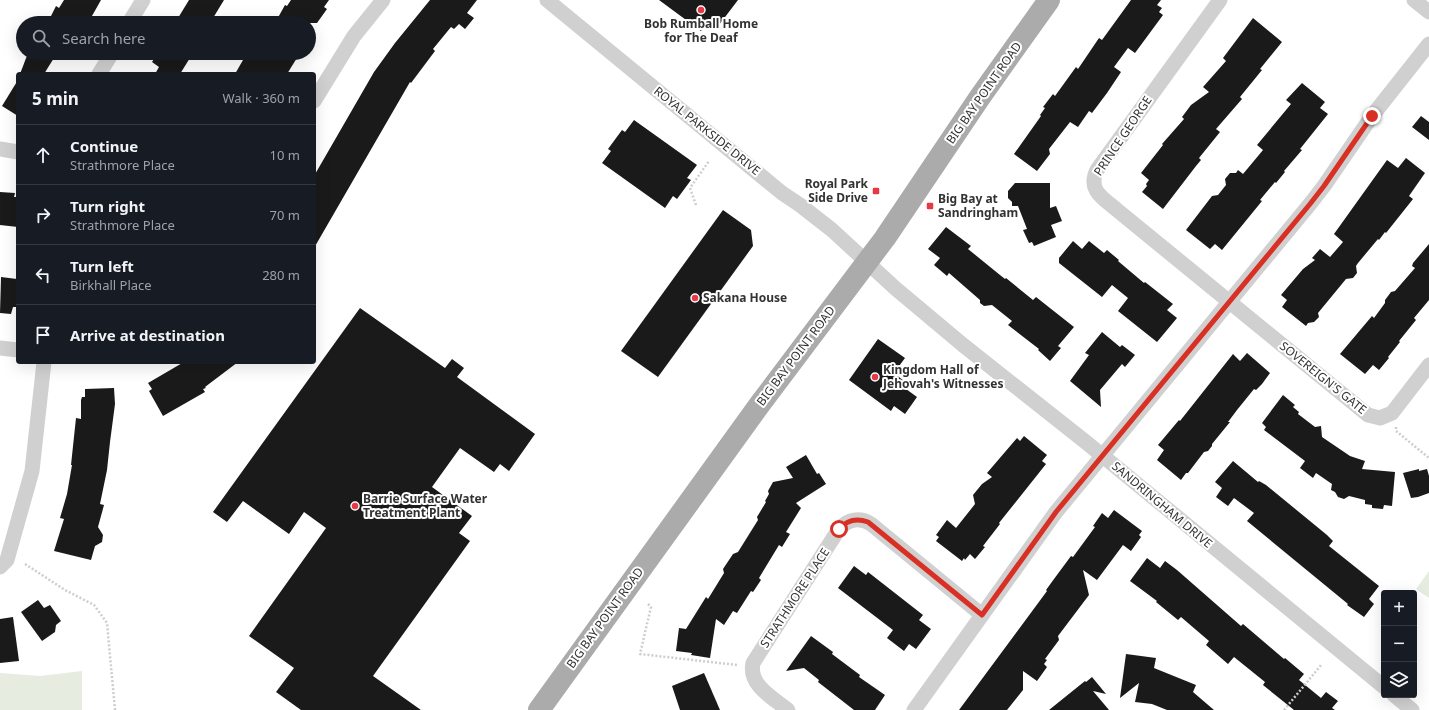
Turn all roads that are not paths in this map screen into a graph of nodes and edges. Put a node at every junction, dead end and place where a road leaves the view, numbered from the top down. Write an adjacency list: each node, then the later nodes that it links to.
1 (143, 0): 8 (street)
2 (383, 0): 12 (street)
3 (547, 0): 15 (street, ROYAL PARKSIDE DRIVE)
4 (1049, 0): 15 (main road, BIG BAY POINT ROAD)
5 (1220, 0): 16 (street, PRINCE GEORGE)
6 (1414, 0): 7 (street)
7 (1429, 12)
8 (133, 16)
9 (1429, 44): 16 (street)
10 (108, 60): 11 (street)
11 (100, 72)
12 (316, 98)
13 (0, 150): 14 (street)
14 (16, 152)
15 (867, 262): 21 (street, SANDRINGHAM DRIVE); 26 (main road, BIG BAY POINT ROAD)
16 (1230, 302): 20 (street, SOVEREIGN'S GATE); 21 (street)
17 (0, 348): 18 (street)
18 (16, 350)
19 (44, 364): 22 (street)
20 (1429, 365)
21 (1102, 455): 23 (street); 24 (street, SANDRINGHAM DRIVE)
22 (0, 567)
23 (982, 615): 27 (street, STRATHMORE PLACE); 28 (street)
24 (1381, 685)
25 (1398, 698): 29 (street)
26 (539, 710)
27 (788, 710)
28 (914, 710)
29 (1412, 710)

